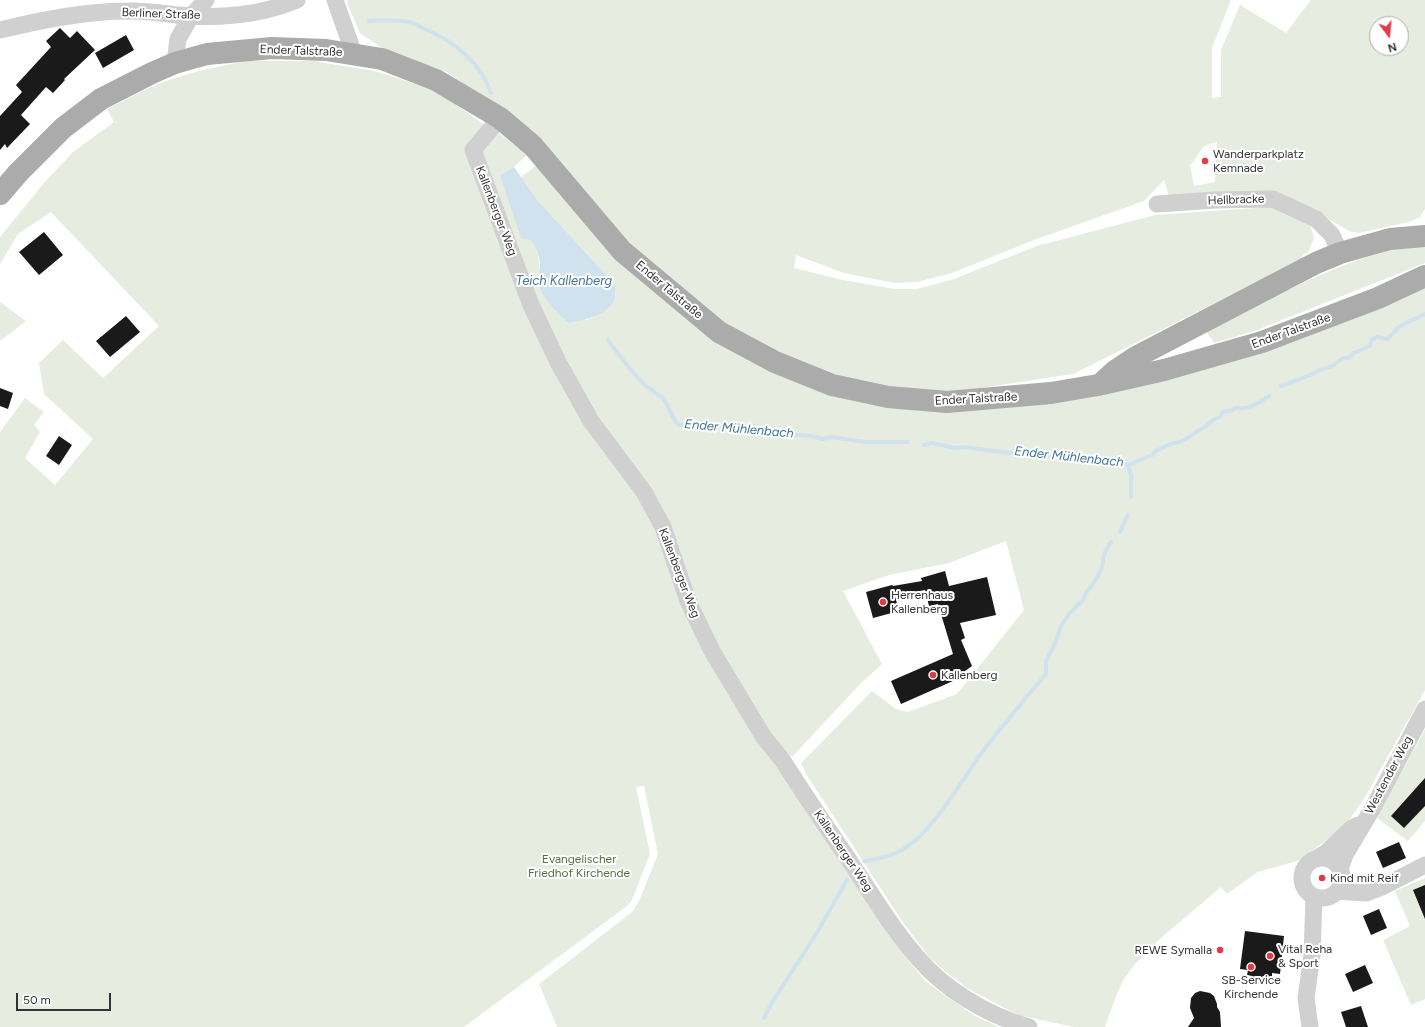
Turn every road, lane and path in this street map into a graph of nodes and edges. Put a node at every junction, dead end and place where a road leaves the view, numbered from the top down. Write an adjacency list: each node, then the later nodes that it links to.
1 (206, 0): 4 (street)
2 (297, 0): 4 (street, Berliner Straße)
3 (335, 0): 6 (street)
4 (191, 16): 5 (street, Berliner Straße); 7 (street)
5 (0, 30)
6 (354, 54): 7 (main road, Ender Talstraße); 8 (main road, Ender Talstraße)
7 (175, 63): 9 (main road, Ender Talstraße)
8 (500, 118): 14 (main road, Ender Talstraße); 20 (street, Kallenberger Weg)
9 (0, 194)
10 (1157, 204): 12 (street, Hellbracke)
11 (1425, 236): 12 (main road)
12 (1340, 253): 14 (main road)
13 (1425, 276): 14 (main road, Ender Talstraße)
14 (1098, 385)
15 (1425, 709): 16 (street, Westender Weg)
16 (1365, 820): 17 (street, Westender Weg); 19 (street, Westender Weg)
17 (1316, 858): 19 (street); 19 (street)
18 (1425, 865): 19 (street)
19 (1332, 886): 21 (street, Westender Weg)
20 (1029, 1027)
21 (1310, 1027)

